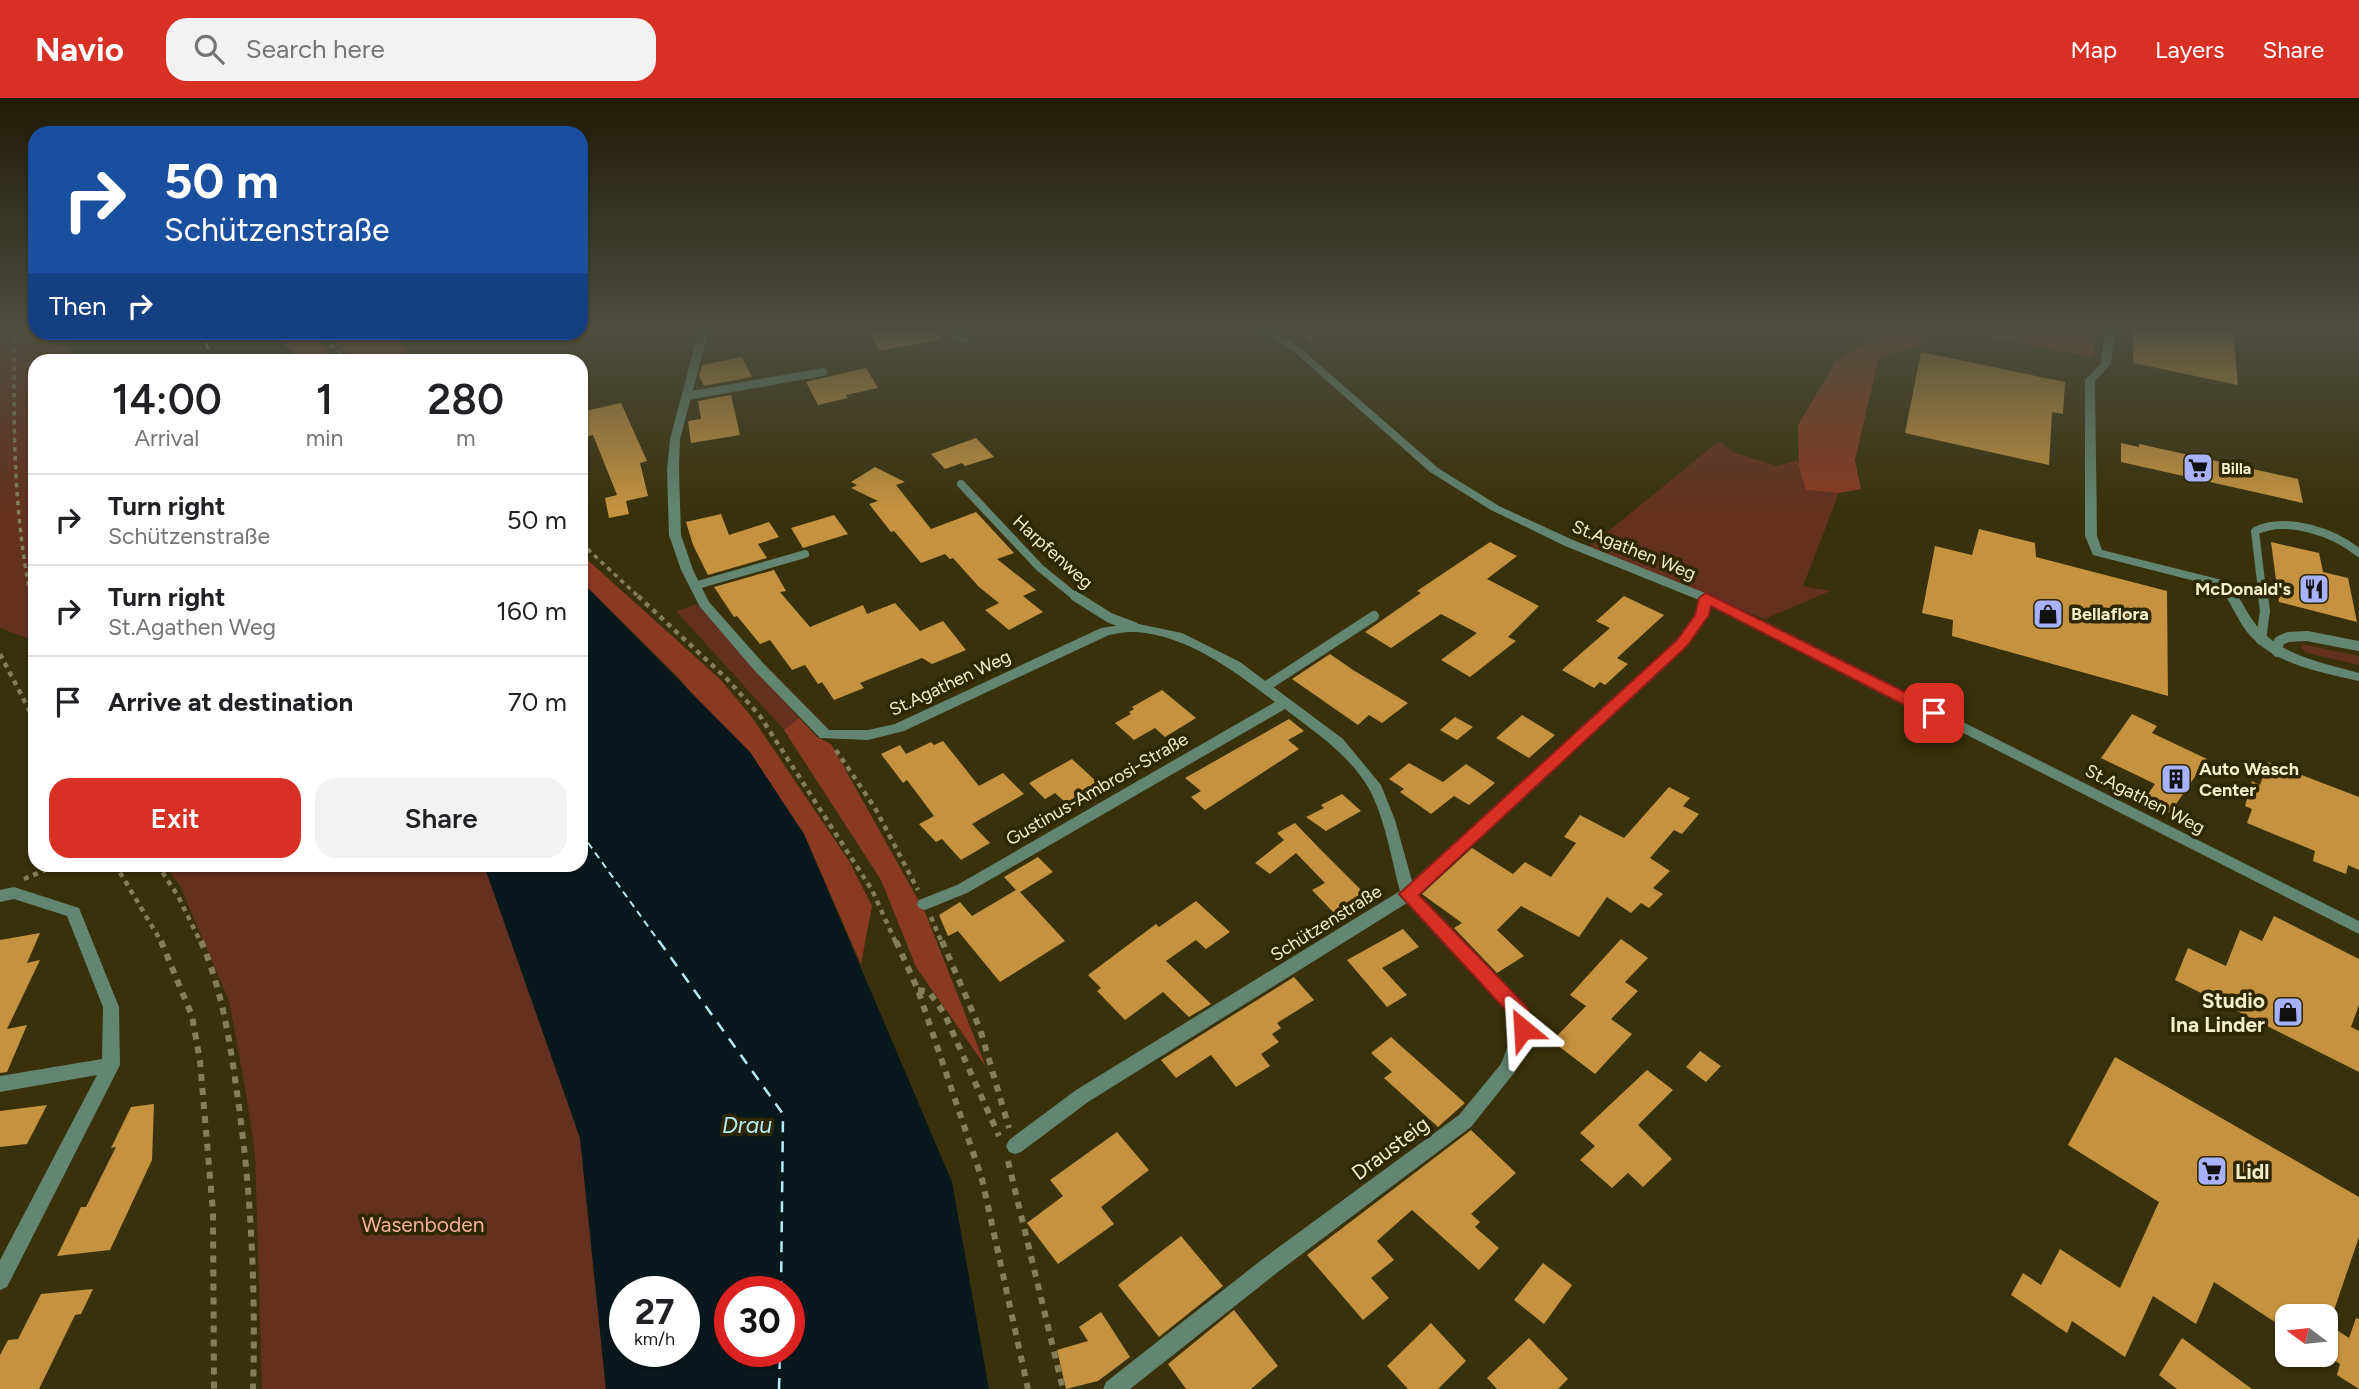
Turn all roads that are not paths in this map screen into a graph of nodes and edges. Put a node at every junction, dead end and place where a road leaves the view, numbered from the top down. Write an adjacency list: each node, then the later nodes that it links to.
1 (688, 390): 5 (street)
2 (719, 390): 5 (lane)
3 (1342, 390): 10 (street, St.Agathen Weg)
4 (2090, 390): 13 (street)
5 (687, 396): 9 (street)
6 (961, 484): 12 (lane, Harpfenweg)
7 (806, 554): 9 (lane)
8 (2359, 554): 13 (lane)
9 (694, 586): 12 (street, St.Agathen Weg)
10 (1706, 598): 19 (street, Schützenstraße); 22 (street, St.Agathen Weg)
11 (1374, 616): 17 (lane)
12 (1134, 627): 17 (street, St.Agathen Weg)
13 (2262, 640): 15 (street)
14 (2359, 646): 15 (lane)
15 (2277, 652): 16 (street)
16 (2359, 677)
17 (1265, 687): 18 (street, St.Agathen Weg)
18 (1286, 702): 19 (street, St.Agathen Weg); 21 (street, Gustinus-Ambrosi-Straße)
19 (1408, 894): 25 (street, Schützenstraße); 27 (street, Drausteig)
20 (7, 895): 23 (street)
21 (925, 904)
22 (2359, 928)
23 (111, 1065): 24 (street); 26 (street)
24 (0, 1084)
25 (1010, 1148)
26 (0, 1280)
27 (1113, 1389)

